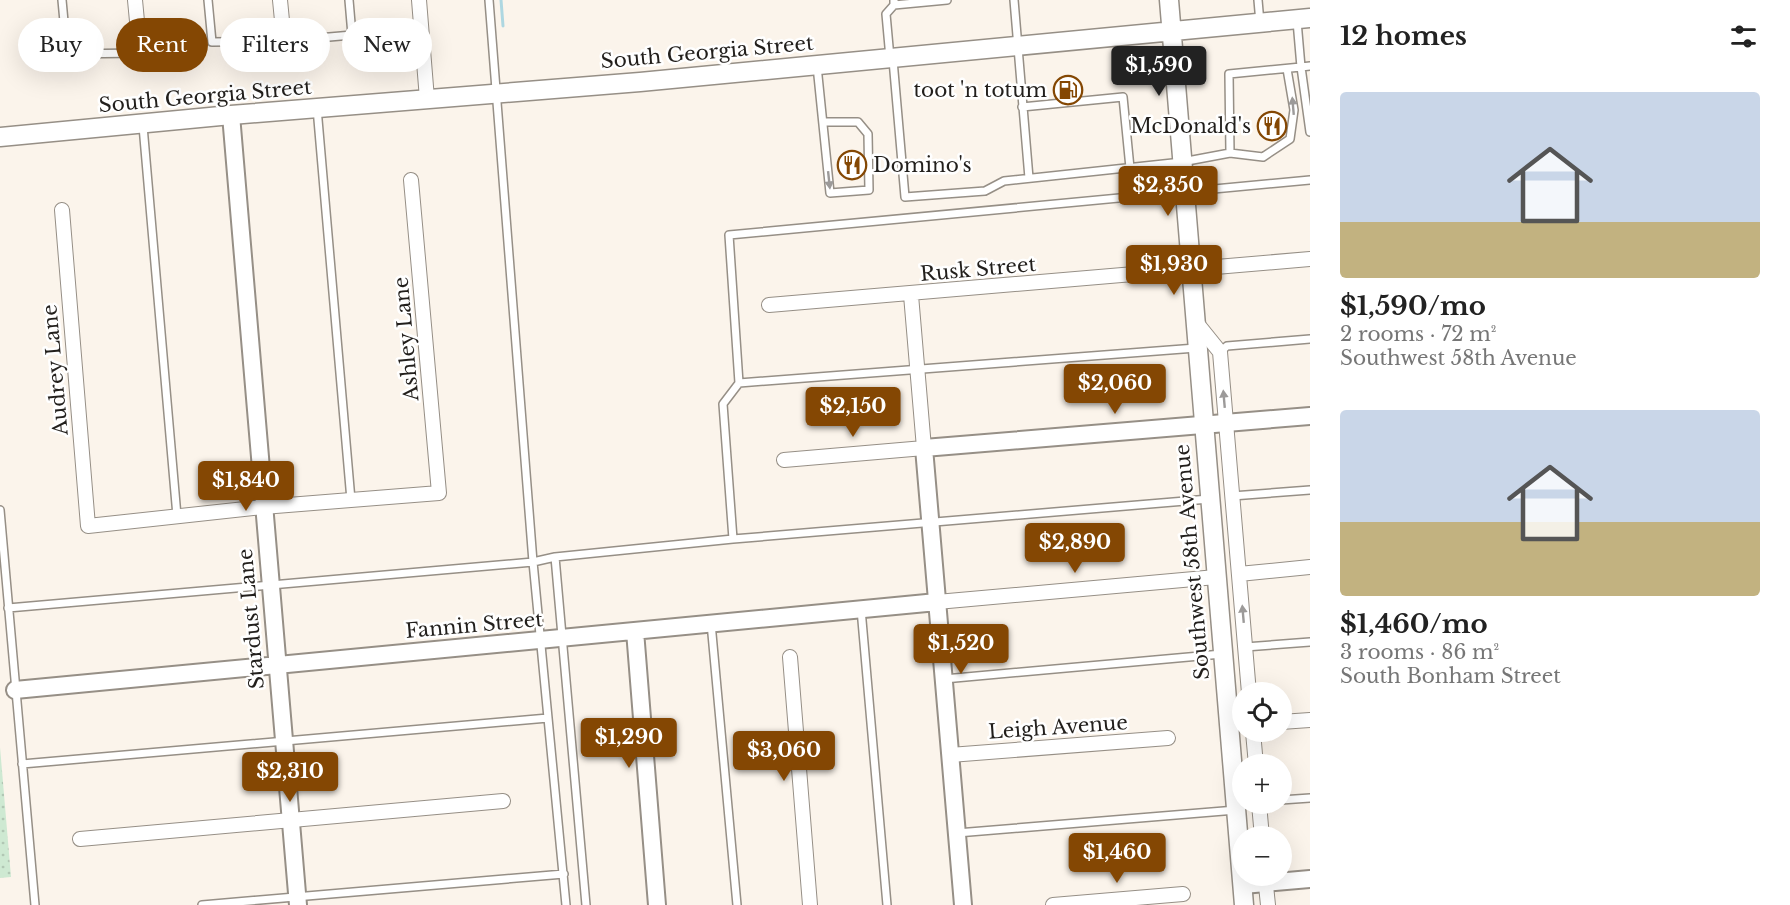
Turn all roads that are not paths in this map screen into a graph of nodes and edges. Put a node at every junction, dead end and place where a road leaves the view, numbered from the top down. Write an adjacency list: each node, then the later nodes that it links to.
1 (62, 0): 21 (lane)
2 (135, 0): 13 (street)
3 (208, 0): 19 (lane)
4 (280, 0): 14 (street)
5 (349, 0): 18 (lane)
6 (419, 0): 28 (street)
7 (489, 0): 27 (lane)
8 (948, 0): 12 (lane)
9 (1014, 0): 20 (lane)
10 (1169, 0): 17 (main road, Southwest 58th Avenue)
11 (1258, 0): 16 (lane)
12 (894, 2): 22 (lane)
13 (137, 18)
14 (282, 18)
15 (1303, 19): 16 (main road, South Georgia Street); 25 (lane)
16 (1260, 22): 17 (main road, South Georgia Street)
17 (1172, 30): 20 (main road, South Georgia Street); 37 (main road, Southwest 58th Avenue)
18 (330, 37)
19 (220, 42)
20 (1017, 45): 22 (main road, South Georgia Street); 29 (lane)
21 (116, 53)
22 (891, 58): 23 (main road, South Georgia Street); 39 (lane)
23 (817, 65): 27 (main road, South Georgia Street); 32 (lane)
24 (1310, 66): 25 (lane)
25 (1301, 67): 26 (lane); 34 (lane)
26 (1287, 69): 36 (lane, one-way to 26); 36 (lane)
27 (497, 94): 28 (main road, South Georgia Street); 69 (lane)
28 (427, 99): 30 (main road, South Georgia Street)
29 (1022, 107): 38 (lane); 39 (lane)
30 (317, 108): 31 (main road, South Georgia Street); 62 (lane)
31 (231, 115): 33 (main road, South Georgia Street); 63 (street, Stardust Lane)
32 (823, 122): 32 (lane, one-way to 32)
33 (143, 123): 35 (main road, South Georgia Street); 65 (lane)
34 (1310, 132)
35 (0, 137)
36 (1230, 153): 37 (lane)
37 (1182, 162): 38 (lane); 42 (main road, Southwest 58th Avenue)
38 (1130, 168): 39 (lane)
39 (1029, 178)
40 (411, 180): 62 (street, Ashley Lane)
41 (1310, 180): 42 (lane)
42 (1184, 193): 45 (main road, Southwest 58th Avenue); 53 (lane)
43 (62, 210): 65 (street, Audrey Lane)
44 (1310, 258): 45 (street, Rusk Street)
45 (1190, 269): 46 (street, Rusk Street); 48 (main road, Southwest 58th Avenue)
46 (910, 295): 47 (street, Rusk Street); 52 (street)
47 (769, 305)
48 (1194, 320): 50 (main road, Southwest 58th Avenue); 51 (street)
49 (1310, 339): 51 (lane)
50 (1196, 348): 52 (lane); 56 (main road, Southwest 58th Avenue)
51 (1220, 352): 55 (street, one-way to 51)
52 (917, 370): 53 (lane); 57 (street)
53 (739, 383): 67 (lane)
54 (1310, 416): 55 (street)
55 (1226, 423): 56 (street); 60 (street)
56 (1203, 425): 57 (street); 61 (main road, Southwest 58th Avenue)
57 (924, 448): 58 (street); 66 (street)
58 (784, 460)
59 (1310, 490): 60 (lane)
60 (1232, 496): 71 (street)
61 (1209, 499): 66 (lane); 72 (main road, Southwest 58th Avenue)
62 (351, 500): 63 (street)
63 (263, 507): 65 (street); 73 (street, Stardust Lane)
64 (0, 510): 75 (lane)
65 (177, 516)
66 (930, 524): 67 (lane); 74 (street)
67 (733, 539): 68 (lane)
68 (555, 557): 69 (lane); 79 (lane)
69 (533, 562): 73 (lane); 80 (lane)
70 (1310, 567): 71 (street)
71 (1239, 574): 82 (street, one-way to 71)
72 (1216, 577): 74 (street); 83 (main road, Southwest 58th Avenue)
73 (269, 586): 75 (lane); 85 (street, Stardust Lane)
74 (937, 602): 76 (street, Fannin Street); 86 (street)
75 (8, 608): 88 (lane)
76 (861, 609): 77 (street, Fannin Street); 118 (lane)
77 (711, 623): 78 (street, Fannin Street); 116 (lane)
78 (634, 631): 79 (street, Fannin Street); 115 (street)
79 (562, 638): 80 (street, Fannin Street); 114 (lane)
80 (542, 639): 85 (street, Fannin Street); 89 (lane)
81 (1310, 642): 82 (lane)
82 (1245, 647): 87 (street)
83 (1223, 654): 86 (lane); 95 (main road, Southwest 58th Avenue)
84 (790, 657): 117 (street)
85 (276, 665): 88 (street, Fannin Street); 93 (street, Stardust Lane)
86 (944, 679): 94 (street)
87 (1249, 682)
88 (15, 690): 96 (lane)
89 (548, 718): 93 (lane); 104 (lane)
90 (1310, 720): 91 (street)
91 (1292, 722)
92 (1168, 738): 94 (street, Leigh Avenue)
93 (283, 743): 96 (lane); 101 (street, Stardust Lane)
94 (950, 755): 102 (street)
95 (1232, 762)
96 (22, 764): 111 (lane)
97 (1310, 798): 98 (lane)
98 (1292, 799)
99 (503, 801): 101 (street)
100 (1232, 810): 102 (lane)
101 (290, 819): 103 (street); 110 (street, Stardust Lane)
102 (957, 833): 119 (street)
103 (80, 839)
104 (564, 874): 110 (lane); 113 (lane)
105 (1292, 879): 106 (street)
106 (1310, 879)
107 (1243, 886): 121 (main road, Southwest 58th Avenue)
108 (1266, 886): 122 (street)
109 (1183, 894): 120 (street)
110 (297, 900): 112 (lane)
111 (35, 905)
112 (202, 905)
113 (566, 905)
114 (586, 905)
115 (657, 905)
116 (737, 905)
117 (810, 905)
118 (887, 905)
119 (963, 905)
120 (1053, 905)
121 (1244, 905)
122 (1268, 905)

